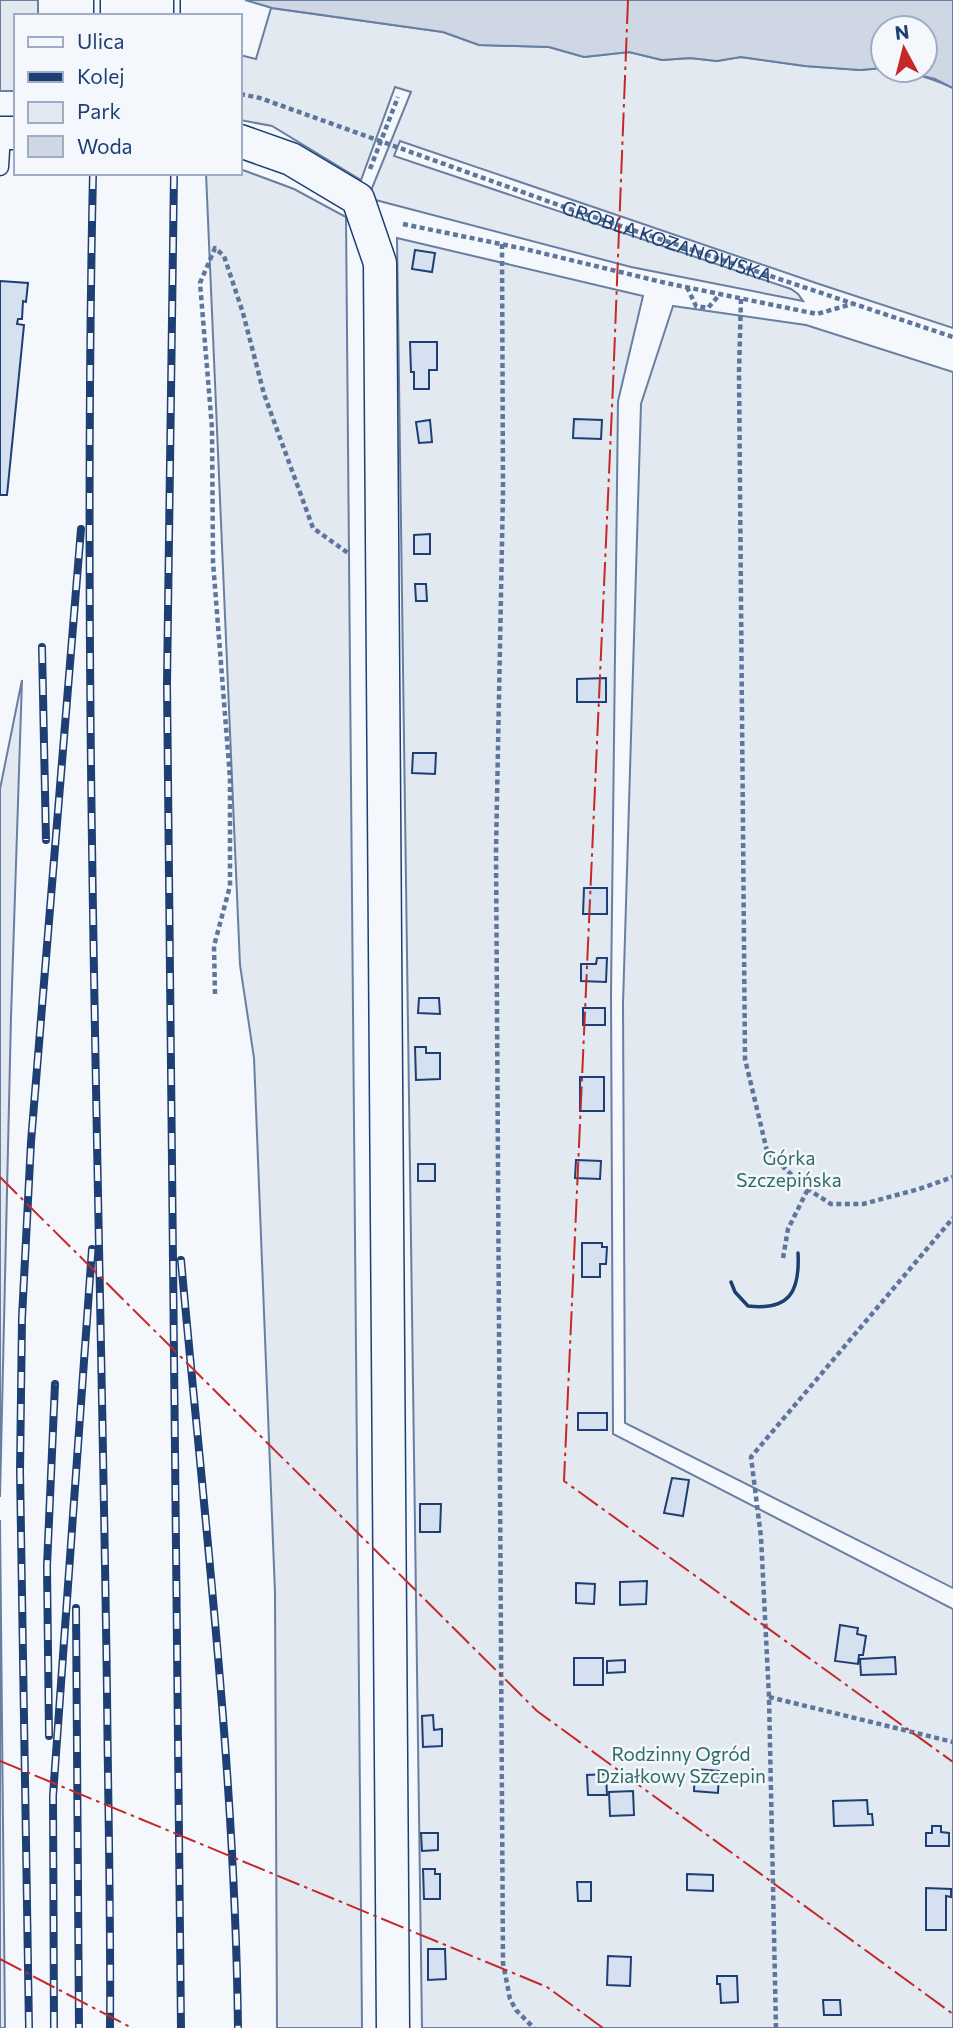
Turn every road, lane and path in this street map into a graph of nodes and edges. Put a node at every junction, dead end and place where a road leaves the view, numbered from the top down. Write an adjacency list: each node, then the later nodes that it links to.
1 (242, 94): 4 (path, GROBLA KOZANOWSKA)
2 (398, 97): 4 (path)
3 (6, 133): 6 (lane)
4 (380, 141): 12 (path, GROBLA KOZANOWSKA)
5 (242, 142): 7 (street)
6 (0, 167)
7 (364, 216): 8 (path); 14 (street)
8 (502, 244): 9 (path); 23 (path)
9 (687, 287): 10 (path); 10 (path)
10 (720, 294): 11 (path)
11 (741, 299): 12 (path); 17 (path)
12 (853, 304): 13 (path, GROBLA KOZANOWSKA)
13 (953, 337)
14 (382, 566): 15 (path); 22 (street)
15 (215, 994)
16 (953, 1177): 17 (path)
17 (808, 1189): 19 (path)
18 (953, 1217): 20 (path)
19 (783, 1258)
20 (769, 1697): 21 (path); 24 (path)
21 (953, 1742)
22 (393, 2028)
23 (534, 2028)
24 (776, 2028)

